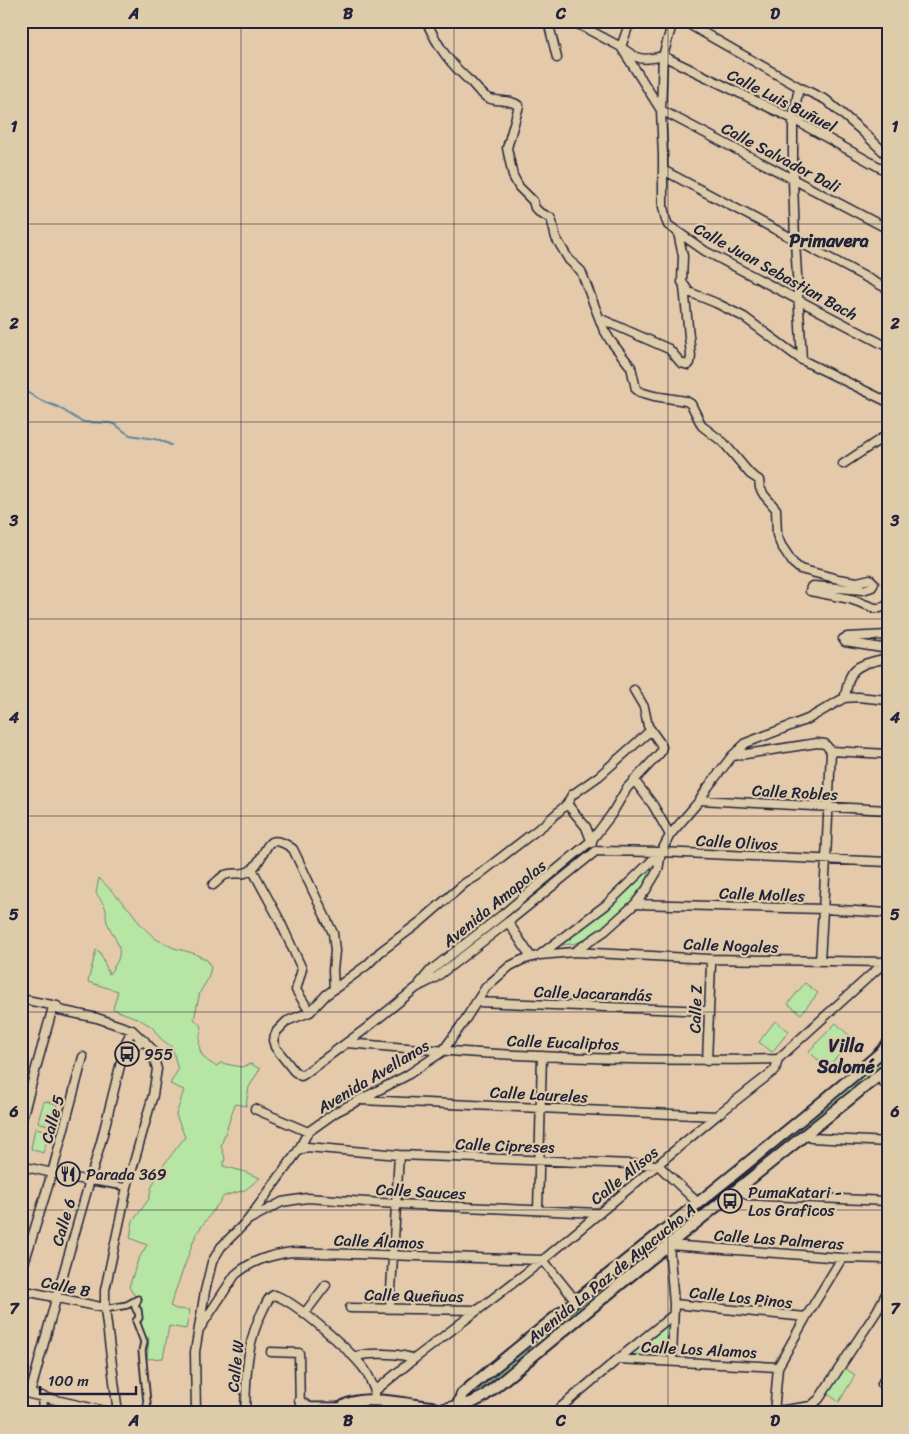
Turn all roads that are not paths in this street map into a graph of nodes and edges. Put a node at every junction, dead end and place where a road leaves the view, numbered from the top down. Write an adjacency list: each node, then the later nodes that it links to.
1 (426, 21): 23 (street)
2 (548, 21): 9 (street)
3 (572, 21): 7 (street)
4 (635, 21): 7 (street)
5 (673, 21): 8 (street)
6 (683, 21): 10 (street)
7 (621, 47): 8 (street); 11 (street)
8 (663, 56): 11 (street); 12 (street, Calle Luis Buñuel)
9 (557, 58)
10 (799, 87): 12 (street); 13 (street)
11 (661, 110): 14 (street); 16 (street, Calle Salvador Dali)
12 (793, 119): 15 (street, Calle Luis Buñuel); 16 (street)
13 (888, 156)
14 (663, 170): 18 (street); 19 (street)
15 (888, 172)
16 (793, 180): 17 (street, Calle Salvador Dali); 19 (street)
17 (888, 229)
18 (678, 233): 20 (street); 22 (street, Calle Juan Sebastian Bach)
19 (795, 241): 21 (street); 22 (street)
20 (684, 287): 23 (street); 25 (street)
21 (888, 288)
22 (799, 302): 24 (street, Calle Juan Sebastian Bach); 25 (street)
23 (601, 320): 29 (street)
24 (888, 347)
25 (802, 360): 26 (street)
26 (888, 402)
27 (888, 434): 28 (street)
28 (843, 464)
29 (888, 605)
30 (888, 635): 31 (street)
31 (888, 649)
32 (888, 658): 34 (street)
33 (634, 690): 36 (street)
34 (844, 698): 35 (street); 39 (street, Avenida Avellanos)
35 (888, 700)
36 (651, 730): 40 (street, Avenida Amapolas); 42 (street)
37 (831, 751): 38 (street); 39 (street); 43 (street)
38 (888, 754)
39 (732, 756): 41 (street, Avenida Avellanos)
40 (634, 780): 45 (street); 46 (street, Avenida Amapolas)
41 (700, 800): 43 (street, Calle Robles); 45 (street, Avenida Avellanos)
42 (566, 804): 46 (street); 64 (street)
43 (829, 808): 44 (street, Calle Robles); 49 (street)
44 (888, 810)
45 (670, 835): 48 (street, Avenida Avellanos)
46 (591, 841): 47 (street); 63 (street, Avenida Amapolas)
47 (596, 850): 48 (street, Calle Olivos); 56 (street, Avenida Amapolas)
48 (662, 852): 49 (street, Calle Olivos); 53 (street, Avenida Avellanos); 58 (street)
49 (826, 860): 50 (street, Calle Olivos); 54 (street)
50 (888, 862)
51 (252, 869): 52 (street); 64 (street); 69 (street)
52 (213, 885)
53 (635, 904): 54 (street, Calle Molles); 57 (street, Avenida Avellanos)
54 (824, 909): 55 (street, Calle Molles); 61 (street)
55 (888, 913)
56 (508, 922): 59 (street); 63 (street, Avenida Amapolas)
57 (574, 952): 58 (street, Avenida Avellanos); 60 (street, Calle Nogales)
58 (540, 955): 59 (street, Avenida Avellanos)
59 (531, 957): 66 (street, Avenida Avellanos)
60 (710, 959): 61 (street, Calle Nogales); 68 (street, Calle Z)
61 (820, 961): 62 (street, Calle Nogales)
62 (886, 962): 78 (street, Calle Alisos)
63 (416, 988): 73 (street, Avenida Amapolas)
64 (334, 989): 69 (street)
65 (21, 1000): 67 (street)
66 (476, 1002): 68 (street, Calle Jacarandás); 75 (street, Avenida Avellanos)
67 (54, 1007): 70 (street); 87 (street)
68 (709, 1011): 79 (street, Calle Z)
69 (310, 1012): 73 (street, Avenida Amapolas)
70 (130, 1029): 71 (street, Calle 6); 72 (street)
71 (126, 1042): 72 (street); 97 (street, Calle 6)
72 (145, 1042): 98 (street)
73 (347, 1043): 75 (street, Calle Eucaliptos)
74 (888, 1044): 101 (main road)
75 (442, 1052): 76 (street, Calle Eucaliptos); 83 (street, Avenida Avellanos)
76 (542, 1056): 79 (street, Calle Eucaliptos); 84 (street)
77 (83, 1058): 96 (street, Calle 5)
78 (778, 1060): 79 (street, Calle Eucaliptos); 86 (street, Calle Alisos)
79 (707, 1061)
80 (888, 1068): 81 (main road, Avenida La Paz de Ayacucho A)
81 (878, 1076): 82 (street); 89 (main road, Avenida La Paz de Ayacucho A)
82 (888, 1085)
83 (360, 1100): 84 (street, Calle Laureles); 88 (street, Avenida Avellanos)
84 (541, 1108): 86 (street, Calle Laureles); 93 (street)
85 (255, 1109): 88 (street)
86 (716, 1116): 94 (street, Calle Alisos)
87 (21, 1122)
88 (308, 1132): 91 (street, Avenida Avellanos)
89 (808, 1133): 90 (street); 99 (main road, Avenida La Paz de Ayacucho A)
90 (888, 1142)
91 (298, 1151): 92 (street, Calle Cipreses); 105 (street, Avenida Avellanos)
92 (399, 1154): 93 (street, Calle Cipreses); 102 (street)
93 (539, 1161): 94 (street, Calle Cipreses); 103 (street)
94 (658, 1165): 101 (street); 104 (street, Calle Alisos)
95 (21, 1166): 96 (street)
96 (52, 1173): 97 (street); 111 (street, Calle 5)
97 (89, 1181): 98 (street); 115 (street, Calle 6)
98 (127, 1187): 120 (street)
99 (740, 1187): 100 (street); 106 (main road, Avenida La Paz de Ayacucho A)
100 (888, 1201)
101 (698, 1203): 116 (main road)
102 (396, 1204): 103 (street, Calle Sauces); 105 (street, Calle Sauces); 107 (street)
103 (538, 1210): 104 (street, Calle Sauces)
104 (598, 1213): 110 (street, Calle Alisos)
105 (248, 1220): 125 (street, Avenida Avellanos)
106 (669, 1245): 108 (street, Calle Las Palmeras); 117 (street); 140 (main road, Avenida La Paz de Ayacucho A)
107 (393, 1256): 110 (street, Calle Álamos); 118 (street); 125 (street, Calle Álamos)
108 (842, 1258): 109 (street, Calle Las Palmeras); 124 (street)
109 (888, 1259)
110 (543, 1260): 116 (street); 121 (street, Calle Alisos)
111 (21, 1273)
112 (326, 1285): 122 (street)
113 (21, 1290): 115 (street, Calle B)
114 (888, 1290): 145 (street)
115 (56, 1299): 120 (street, Calle B); 135 (street, Calle 6)
116 (576, 1301): 140 (main road)
117 (674, 1304): 123 (street); 124 (street, Calle Los Pinos)
118 (390, 1307): 119 (street, Calle Queñuas); 121 (street, Calle Queñuas)
119 (350, 1308)
120 (105, 1309): 148 (street); 149 (street)
121 (477, 1310): 128 (street, Calle Alisos)
122 (304, 1314): 127 (street); 151 (street, Calle W)
123 (673, 1316): 129 (street, Calle Los Pinos); 130 (street)
124 (806, 1317): 131 (street)
125 (198, 1332): 150 (street, Avenida Avellanos)
126 (271, 1352): 138 (street)
127 (354, 1357): 128 (street); 137 (street)
128 (414, 1359): 137 (street, Calle Alisos)
129 (618, 1359): 130 (street, Calle Los Alamos); 153 (street, Calle Los Pinos)
130 (672, 1361): 131 (street, Calle Los Alamos)
131 (778, 1367): 145 (street)
132 (888, 1371): 133 (street)
133 (888, 1390)
134 (21, 1392): 135 (street)
135 (30, 1394): 136 (street)
136 (42, 1396): 142 (street); 146 (street)
137 (373, 1396): 141 (main road); 143 (main road)
138 (300, 1400): 139 (street); 152 (street)
139 (308, 1406): 143 (street)
140 (457, 1406): 144 (main road, Avenida La Paz de Ayacucho A)
141 (385, 1407): 144 (main road)
142 (86, 1410): 147 (street)
143 (339, 1410)
144 (440, 1412)
145 (774, 1412): 154 (street)
146 (43, 1413)
147 (113, 1413)
148 (118, 1413)
149 (148, 1413)
150 (196, 1413)
151 (245, 1413)
152 (300, 1413)
153 (554, 1413)
154 (765, 1413)

